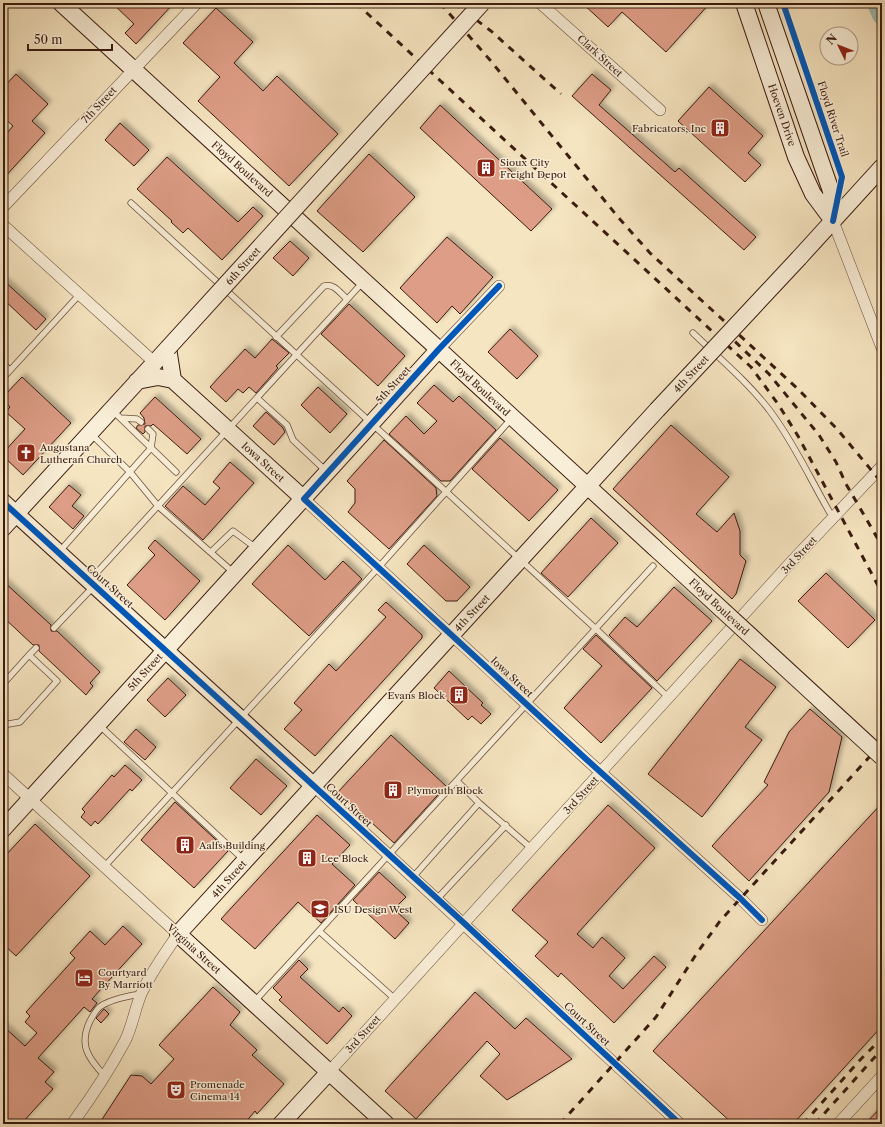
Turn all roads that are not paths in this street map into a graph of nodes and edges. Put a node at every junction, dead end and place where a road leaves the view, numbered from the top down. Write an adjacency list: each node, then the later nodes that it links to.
1 (61, 3): 7 (main road, Floyd Boulevard)
2 (196, 3): 7 (street, 7th Street)
3 (482, 3): 20 (main road, 6th Street, bridge)
4 (540, 3): 8 (street, Clark Street)
5 (744, 3): 12 (main road, Hoeven Drive)
6 (766, 3): 12 (main road, Hoeven Drive)
7 (132, 69): 11 (street, 7th Street); 14 (main road, Floyd Boulevard)
8 (660, 110)
9 (882, 167): 12 (main road, 4th Street)
10 (131, 203): 19 (lane)
11 (3, 207)
12 (834, 221): 21 (street, Hoeven Drive); 43 (main road, 4th Street, bridge)
13 (3, 225): 16 (street)
14 (364, 281): 17 (lane); 22 (main road, Floyd Boulevard)
15 (500, 286): 22 (street, 5th Street)
16 (80, 294): 24 (street); 26 (lane)
17 (347, 299): 19 (lane); 23 (lane)
18 (693, 333): 49 (lane)
19 (276, 337): 23 (lane)
20 (168, 348): 24 (main road, 6th Street); 29 (main road)
21 (882, 348)
22 (439, 350): 32 (main road, Floyd Boulevard); 34 (main road, 5th Street)
23 (296, 355): 30 (lane); 34 (lane)
24 (154, 362): 28 (main road, 6th Street)
25 (3, 364): 26 (lane)
26 (10, 370): 27 (lane)
27 (3, 378)
28 (136, 380): 29 (main road); 31 (main road, 6th Street)
29 (173, 380): 36 (main road, Iowa Street)
30 (257, 398): 36 (lane); 42 (lane)
31 (116, 414): 33 (lane); 37 (main road, 6th Street); 38 (lane)
32 (512, 418): 43 (main road, Floyd Boulevard); 44 (lane)
33 (141, 422)
34 (371, 424): 42 (main road, 5th Street); 44 (lane)
35 (148, 429): 38 (lane)
36 (228, 430): 45 (main road, Iowa Street); 47 (lane)
37 (90, 432): 40 (lane); 48 (main road, 6th Street)
38 (151, 448): 40 (lane); 41 (lane)
39 (882, 466): 49 (street, 3rd Street)
40 (130, 472): 47 (lane); 53 (lane)
41 (176, 472)
42 (328, 472): 45 (main road, 5th Street)
43 (589, 486): 54 (main road, 4th Street); 71 (main road, Floyd Boulevard, bridge)
44 (446, 493): 54 (lane); 56 (lane)
45 (304, 500): 51 (main road, 5th Street); 56 (street, Iowa Street)
46 (3, 502): 48 (main road, Court Street)
47 (158, 506): 52 (lane); 58 (lane)
48 (16, 514): 50 (main road, 6th Street); 53 (main road, Court Street)
49 (833, 518): 66 (street, 3rd Street)
50 (3, 528)
51 (257, 549): 52 (lane); 57 (main road, 5th Street)
52 (211, 552): 57 (lane)
53 (59, 553): 58 (main road, Court Street)
54 (520, 562): 60 (lane); 61 (main road, 4th Street)
55 (653, 566): 60 (lane)
56 (378, 568): 61 (street, Iowa Street); 68 (lane)
57 (234, 574): 63 (main road, 5th Street)
58 (91, 583): 59 (lane); 63 (main road, Court Street)
59 (54, 628)
60 (596, 629): 66 (lane); 67 (lane)
61 (452, 635): 67 (street, Iowa Street); 75 (main road, 4th Street)
62 (36, 648): 64 (lane)
63 (166, 649): 68 (main road, Court Street); 69 (main road, 5th Street)
64 (29, 655): 65 (lane); 70 (lane)
65 (3, 684)
66 (669, 698): 72 (street, 3rd Street)
67 (527, 703): 72 (street, Iowa Street); 74 (lane)
68 (240, 718): 75 (main road, Court Street); 76 (lane)
69 (98, 724): 76 (lane); 77 (main road, 5th Street)
70 (3, 725)
71 (882, 757)
72 (601, 773): 81 (street, 3rd Street); 87 (street, Iowa Street)
73 (3, 774): 77 (street, Virginia Street)
74 (457, 780): 78 (lane); 82 (lane)
75 (314, 786): 82 (street, Court Street); 83 (main road, 4th Street)
76 (173, 792): 83 (lane); 84 (lane)
77 (30, 799): 80 (main road, 5th Street); 84 (street, Virginia Street)
78 (479, 803): 79 (lane); 85 (lane)
79 (506, 825): 81 (lane); 86 (lane)
80 (3, 828)
81 (532, 849): 88 (street, 3rd Street)
82 (389, 855): 85 (street, Court Street); 89 (lane)
83 (245, 861): 90 (main road, 4th Street)
84 (104, 867): 90 (street, Virginia Street)
85 (413, 877): 86 (street, Court Street)
86 (437, 899): 88 (street, Court Street)
87 (762, 920)
88 (464, 923): 92 (street, 3rd Street); 100 (street, Court Street)
89 (319, 931): 92 (lane); 93 (lane)
90 (178, 934): 91 (street, 4th Street); 93 (main road, Virginia Street)
91 (142, 994): 95 (street, 4th Street); 95 (lane)
92 (395, 999): 94 (street, 3rd Street)
93 (253, 1002): 94 (main road, Virginia Street)
94 (329, 1072): 97 (main road, Virginia Street); 99 (main road, 3rd Street)
95 (104, 1074): 98 (street, 4th Street)
96 (882, 1076): 101 (street)
97 (381, 1123)
98 (72, 1124)
99 (281, 1124)
100 (680, 1124)
101 (838, 1124)

